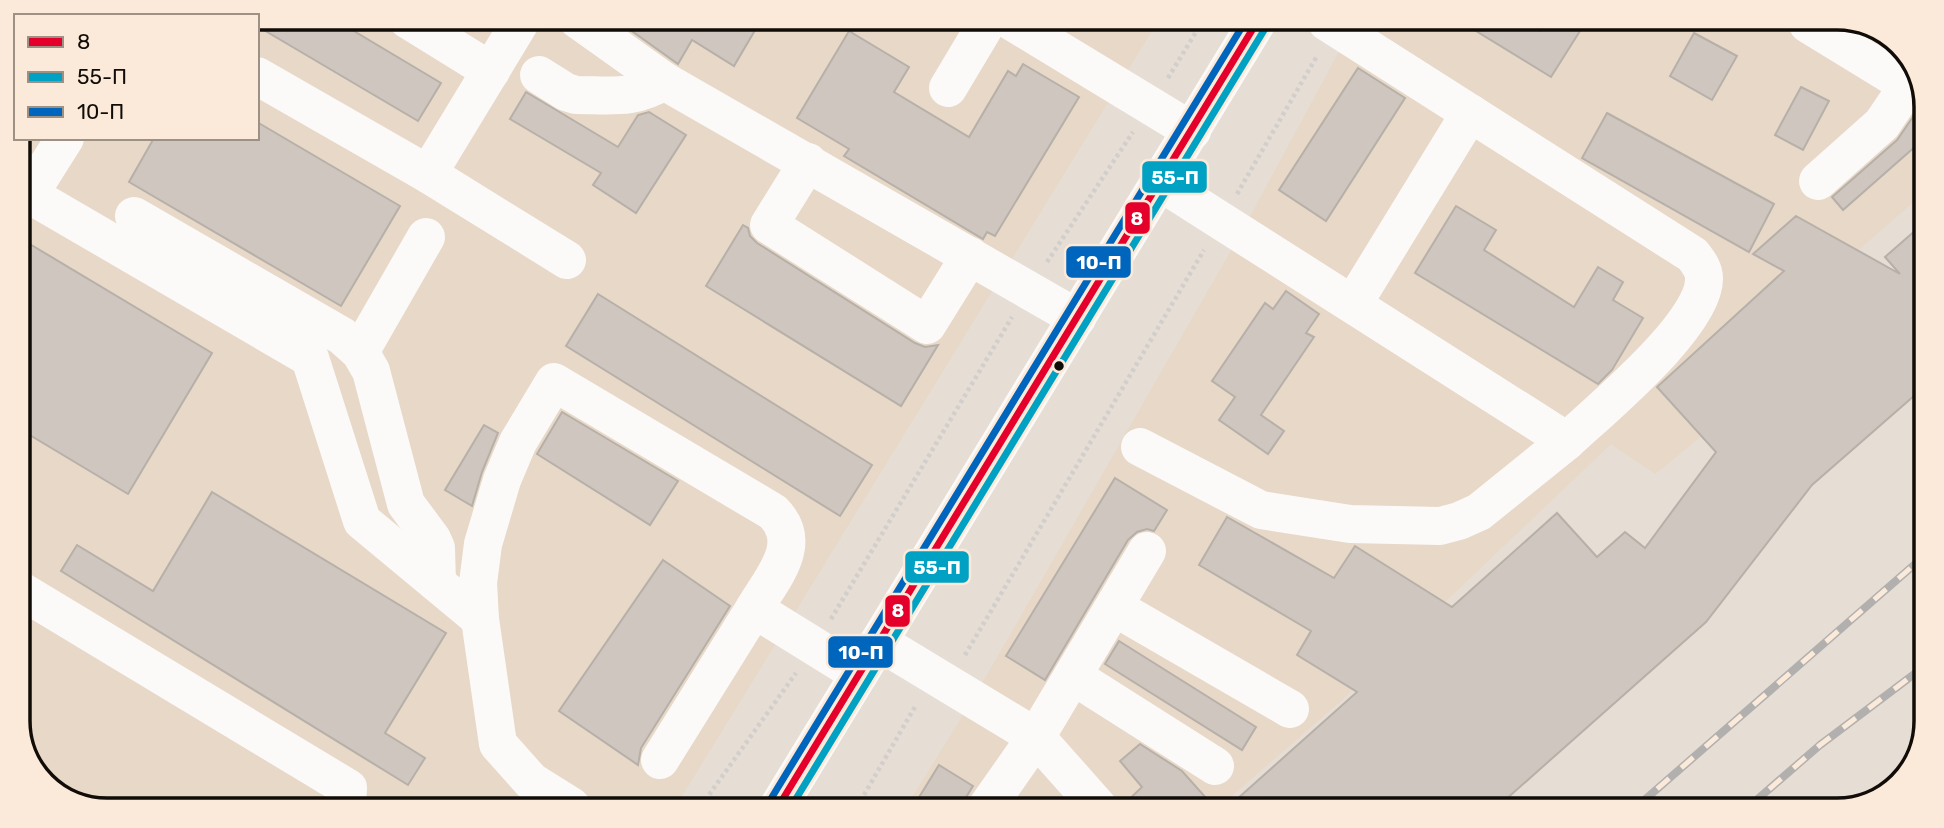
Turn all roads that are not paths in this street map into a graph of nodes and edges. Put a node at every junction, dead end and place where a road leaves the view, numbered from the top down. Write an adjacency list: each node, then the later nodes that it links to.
1 (425, 30): 9 (main road)
2 (515, 30): 9 (main road)
3 (593, 30): 12 (main road)
4 (983, 30): 14 (main road)
5 (1026, 30): 17 (main road)
6 (1252, 30): 17 (main road)
7 (1340, 30): 16 (main road)
8 (1818, 30): 13 (main road)
9 (491, 71): 20 (main road)
10 (539, 75): 12 (main road)
11 (259, 77): 20 (main road)
12 (664, 80): 19 (main road)
13 (1911, 87)
14 (948, 88)
15 (1913, 94): 21 (main road)
16 (1471, 113): 29 (main road); 32 (main road)
17 (1192, 131): 22 (main road)
18 (63, 140): 23 (main road)
19 (808, 162): 27 (main road); 27 (main road)
20 (428, 174): 28 (main road)
21 (1818, 181)
22 (1160, 182): 29 (main road); 30 (main road)
23 (30, 183)
24 (30, 195): 35 (main road)
25 (134, 216): 31 (main road)
26 (426, 237): 31 (main road)
27 (970, 256): 30 (main road)
28 (567, 260)
29 (1353, 304): 32 (main road)
30 (1077, 318): 40 (main road)
31 (359, 352): 35 (main road)
32 (1567, 441): 33 (main road)
33 (1140, 447)
34 (1147, 551): 37 (main road)
35 (437, 583): 39 (main road)
36 (30, 596): 47 (main road)
37 (1114, 607): 42 (main road); 43 (main road)
38 (754, 609): 39 (main road); 41 (main road); 45 (main road)
39 (480, 619): 48 (main road)
40 (879, 642): 41 (main road); 44 (main road)
41 (859, 674): 49 (main road)
42 (1073, 676): 44 (main road); 46 (main road)
43 (1290, 709)
44 (1035, 737): 50 (main road); 51 (main road)
45 (660, 761)
46 (1215, 766)
47 (347, 798)
48 (558, 798)
49 (783, 798)
50 (993, 798)
51 (1090, 798)

